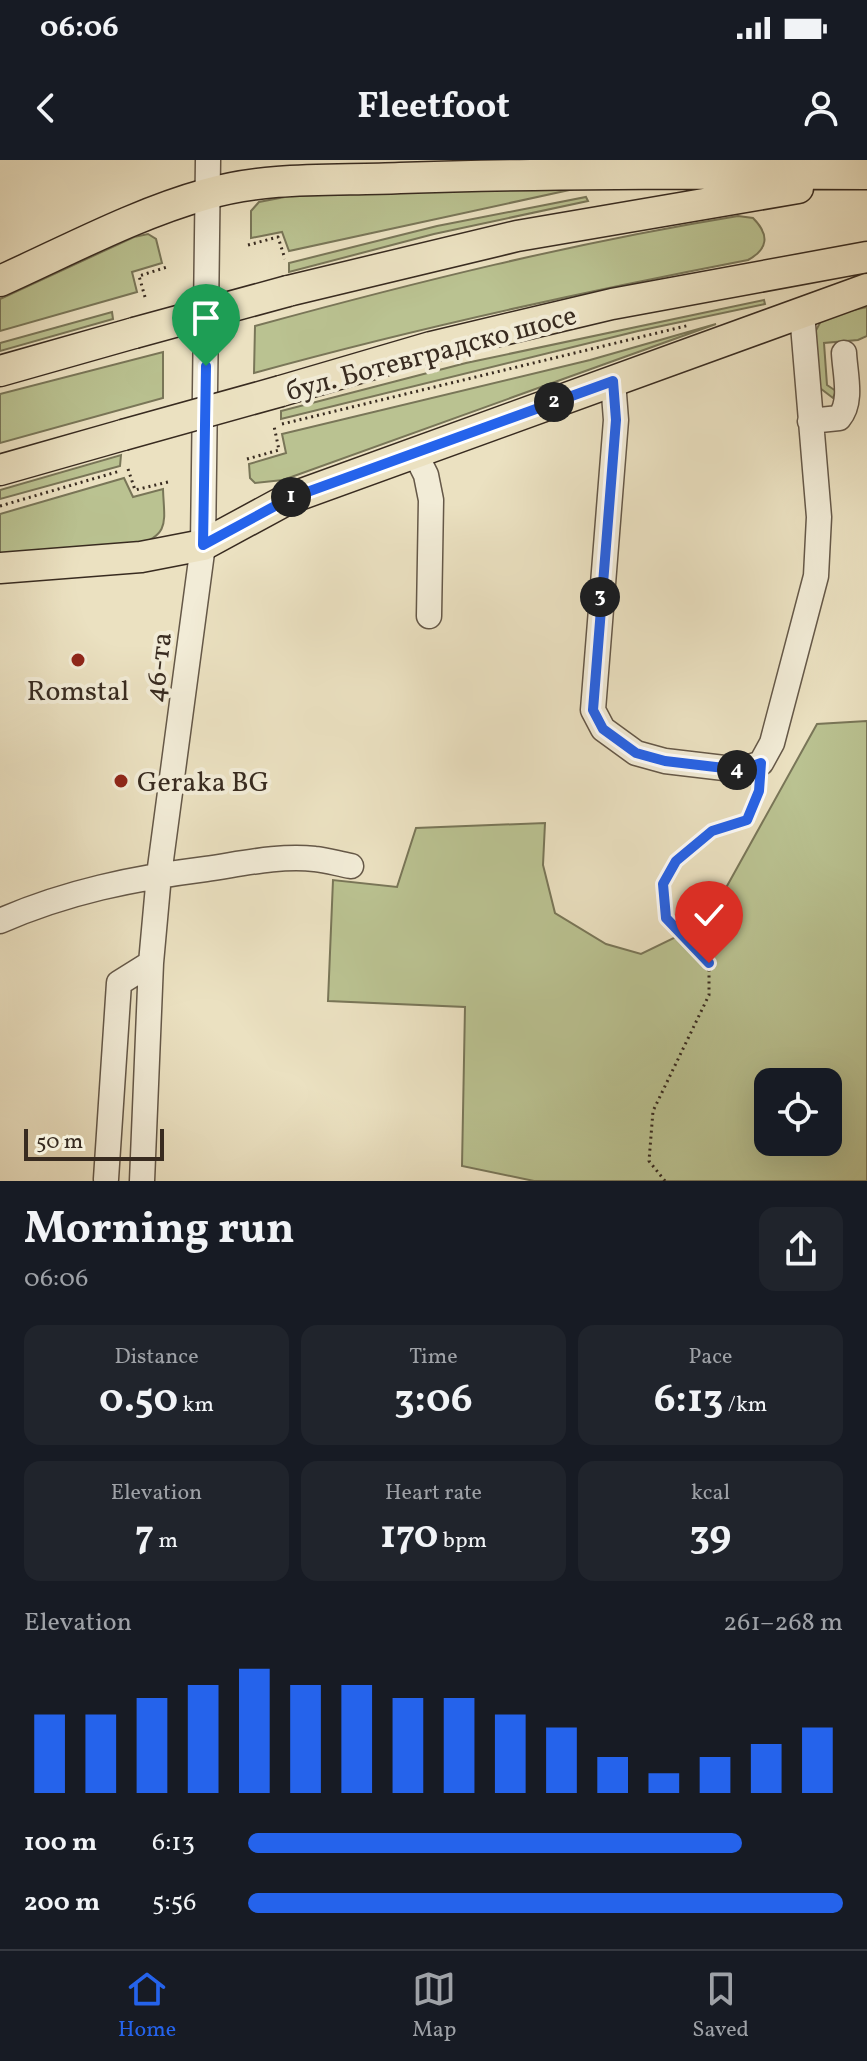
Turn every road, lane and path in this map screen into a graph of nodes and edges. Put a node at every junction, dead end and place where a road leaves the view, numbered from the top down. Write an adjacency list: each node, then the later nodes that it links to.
1 (208, 160): 4 (street, 46-та)
2 (463, 168): 3 (main road); 4 (main road)
3 (867, 175): 15 (main road, bridge)
4 (208, 193): 9 (main road); 27 (street, 46-та)
5 (248, 245): 7 (path)
6 (867, 257): 23 (main road, бул. Ботевградско шосе, bridge)
7 (285, 259)
8 (167, 267): 11 (path)
9 (0, 281)
10 (867, 289): 12 (main road)
11 (145, 297)
12 (802, 313): 16 (main road); 17 (street)
13 (698, 324): 18 (path)
14 (844, 353): 17 (street)
15 (0, 371)
16 (613, 381): 20 (main road); 32 (street)
17 (810, 421): 32 (street)
18 (282, 424)
19 (274, 426): 21 (path)
20 (414, 451): 27 (main road); 31 (street)
21 (247, 459)
22 (128, 469): 25 (path)
23 (0, 470)
24 (120, 471): 26 (path)
25 (168, 482)
26 (0, 506)
27 (203, 545): 28 (main road); 34 (street, 46-та)
28 (43, 564): 29 (main road); 30 (street)
29 (0, 568)
30 (0, 579)
31 (429, 616)
32 (761, 763): 39 (path)
33 (351, 866): 34 (street)
34 (159, 875): 35 (street); 36 (street, 46-та)
35 (0, 921)
36 (151, 963): 37 (street); 38 (street, 46-та)
37 (106, 1179)
38 (142, 1181)
39 (665, 1181)

